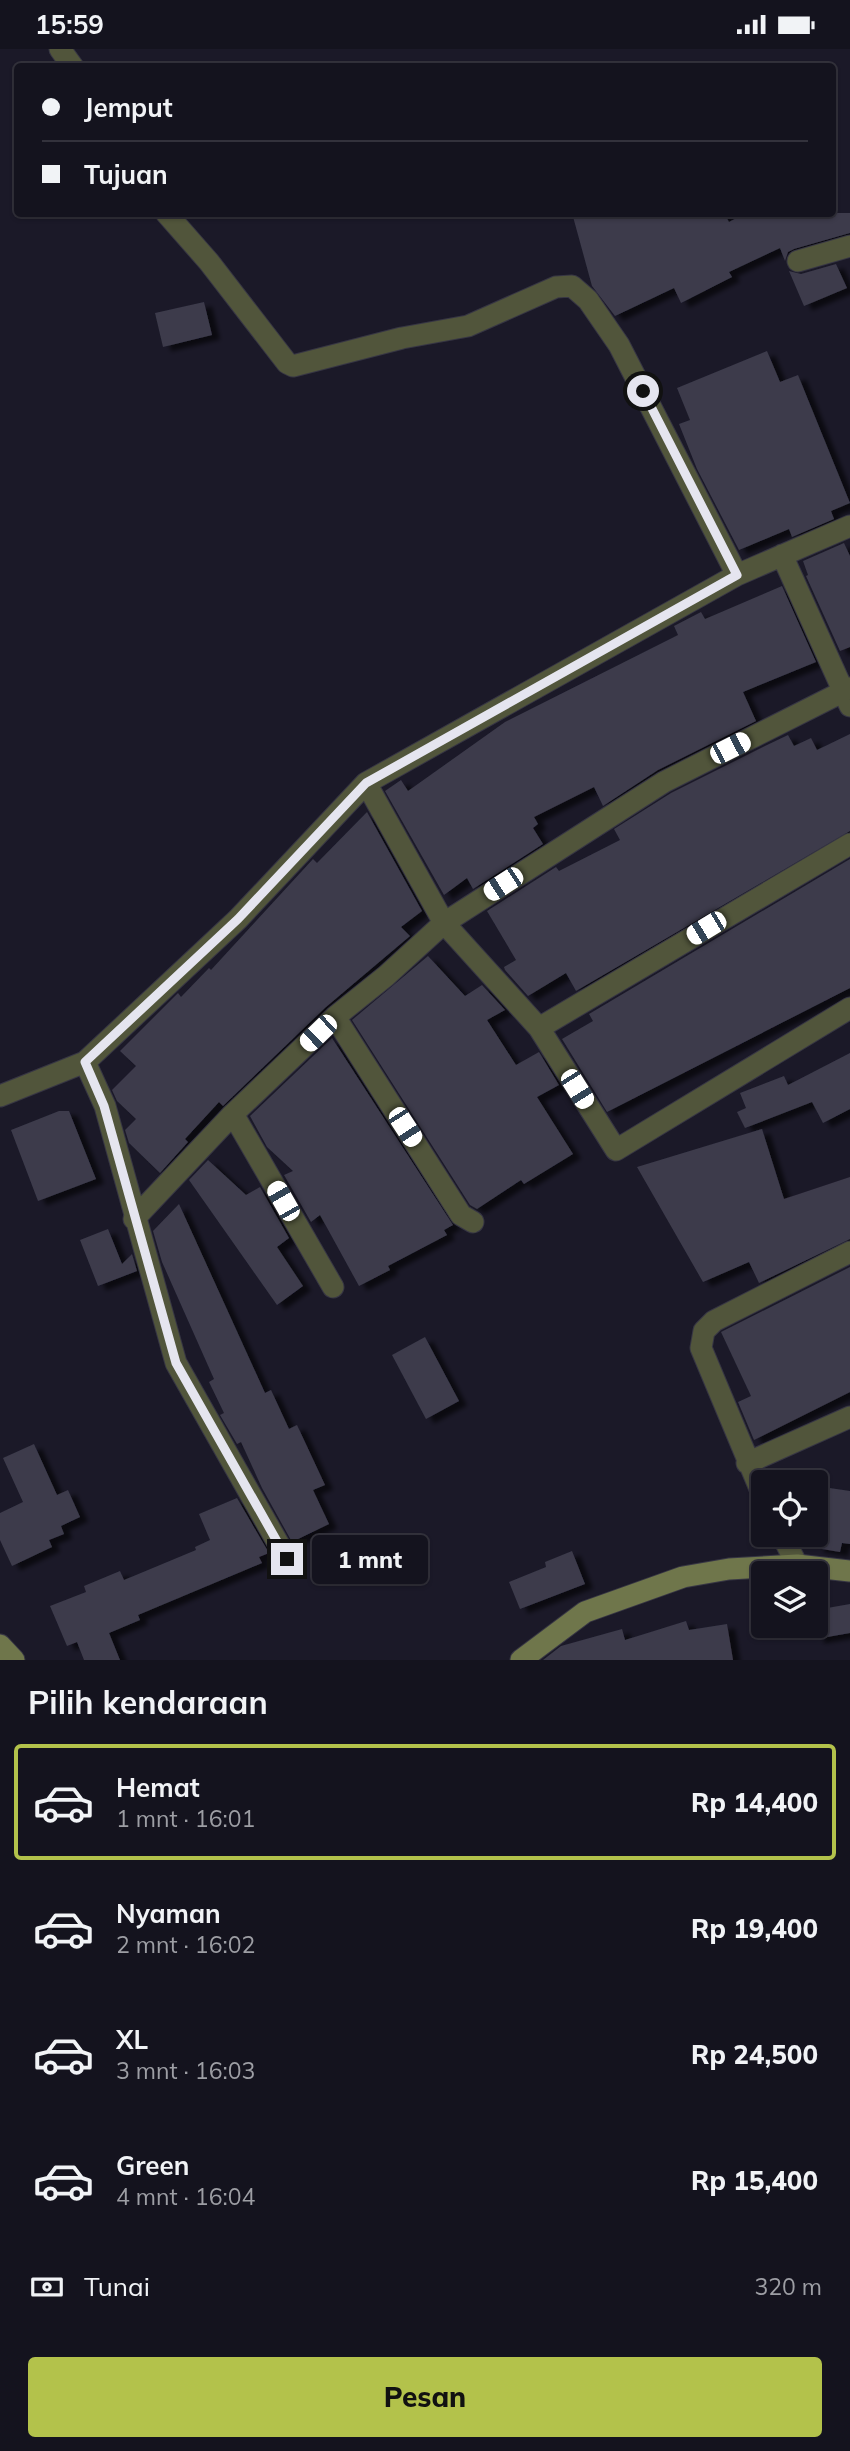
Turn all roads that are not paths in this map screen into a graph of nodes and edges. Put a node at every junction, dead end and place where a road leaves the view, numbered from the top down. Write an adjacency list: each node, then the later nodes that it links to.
1 (170, 217): 6 (street)
2 (850, 246): 3 (street)
3 (797, 261)
4 (850, 526): 5 (street)
5 (782, 555): 6 (street); 7 (street)
6 (737, 575): 8 (street)
7 (847, 695): 10 (street)
8 (366, 783): 10 (street); 14 (street)
9 (850, 844): 13 (street)
10 (444, 923): 12 (street); 13 (street)
11 (850, 1008): 13 (street)
12 (335, 1017): 16 (street); 18 (street)
13 (539, 1028)
14 (85, 1062): 15 (street); 17 (street)
15 (0, 1096)
16 (233, 1114): 17 (street); 20 (street)
17 (134, 1219): 24 (street)
18 (473, 1222)
19 (850, 1252): 22 (street)
20 (333, 1287)
21 (850, 1417): 22 (street)
22 (747, 1463): 23 (street)
23 (751, 1471)
24 (287, 1559)
25 (751, 1568): 30 (street)
26 (828, 1569): 27 (street)
27 (850, 1571)
28 (0, 1644): 29 (street)
29 (15, 1660)
30 (521, 1660)

